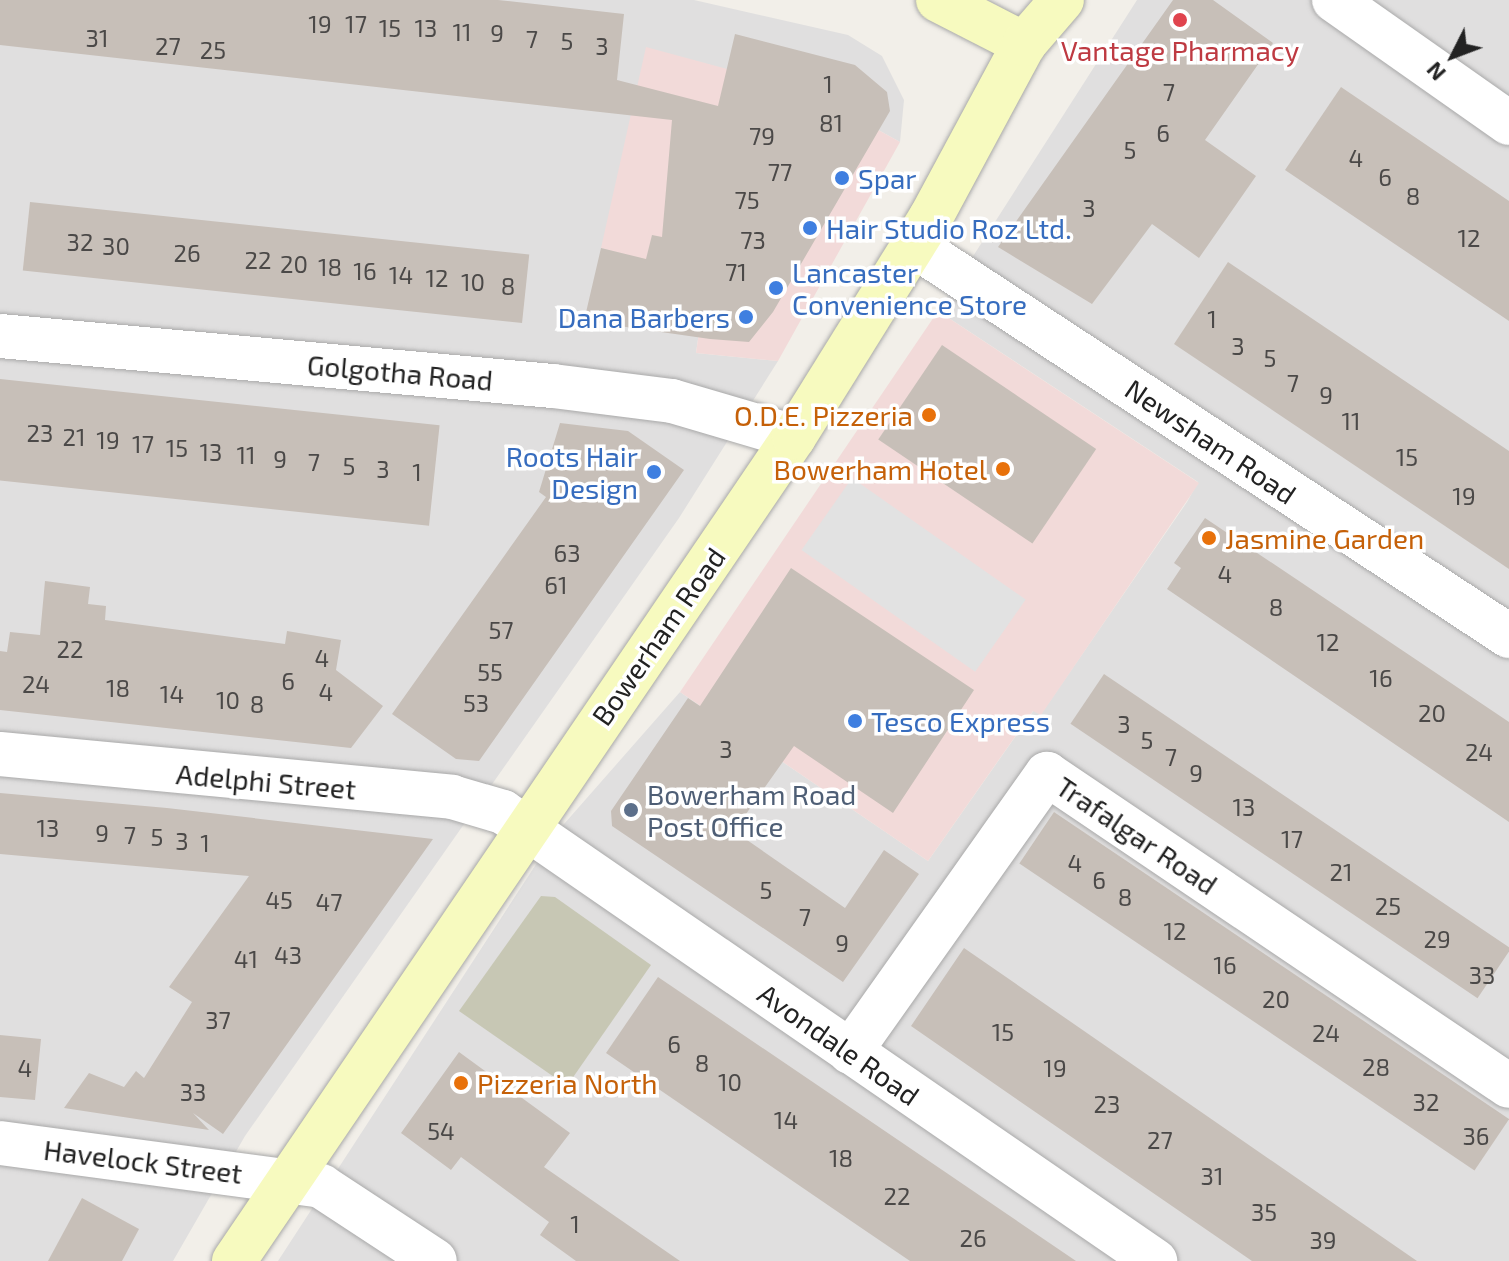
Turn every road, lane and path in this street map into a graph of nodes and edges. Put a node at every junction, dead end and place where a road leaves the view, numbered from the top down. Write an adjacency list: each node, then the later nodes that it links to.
1 (938, 0): 4 (street)
2 (1062, 0): 4 (street, Bowerham Road)
3 (1334, 0): 5 (street)
4 (1024, 44): 6 (street, Bowerham Road)
5 (1509, 123)
6 (913, 245): 8 (street, Bowerham Road); 9 (street, Newsham Road)
7 (0, 336): 8 (street, Golgotha Road)
8 (794, 437): 11 (street, Bowerham Road)
9 (1509, 636)
10 (0, 754): 11 (street, Adelphi Street)
11 (524, 828): 12 (street, Avondale Road); 15 (street, Bowerham Road)
12 (850, 1052): 13 (street, Trafalgar Road); 18 (street, Avondale Road)
13 (1509, 1086)
14 (0, 1143): 15 (street, Havelock Street)
15 (286, 1180): 16 (street, Bowerham Road); 17 (street, Havelock Street)
16 (234, 1261)
17 (435, 1261)
18 (1155, 1261)

